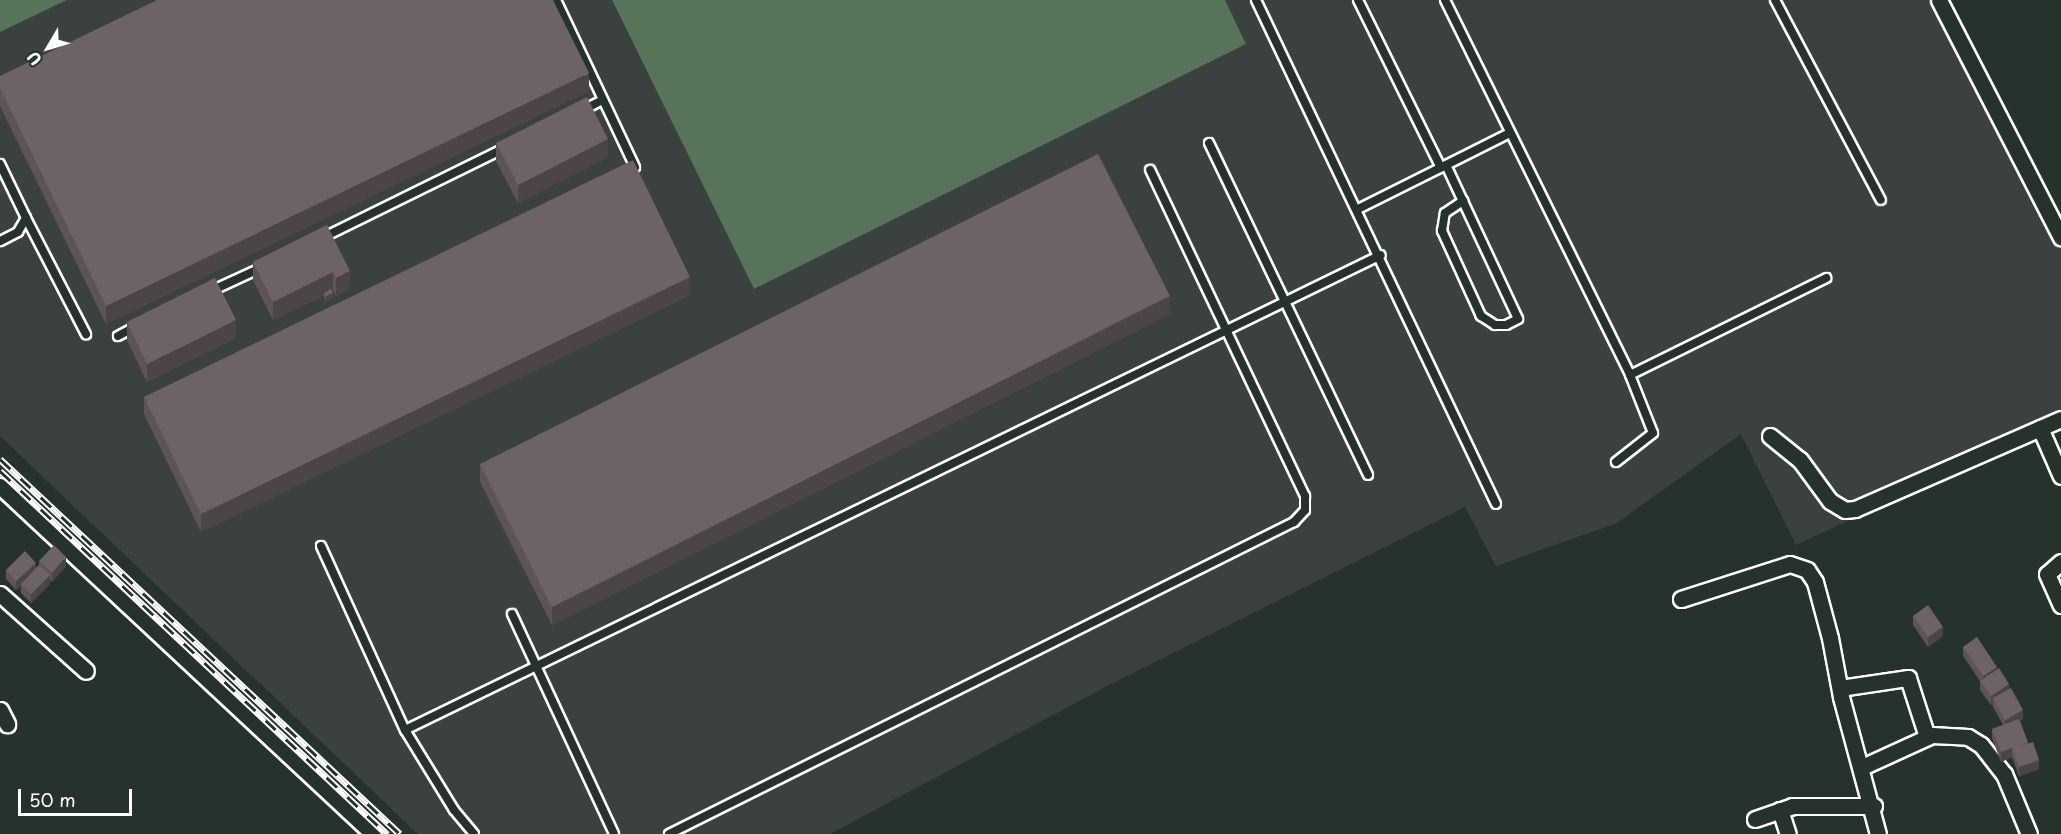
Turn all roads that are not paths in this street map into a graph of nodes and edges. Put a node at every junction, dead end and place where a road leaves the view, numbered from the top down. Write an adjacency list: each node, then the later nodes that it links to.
1 (556, 0): 7 (lane)
2 (1256, 0): 20 (lane)
3 (1358, 0): 14 (lane)
4 (1445, 0): 9 (lane)
5 (1775, 0): 18 (lane)
6 (1939, 0): 22 (street)
7 (603, 100): 8 (lane); 13 (lane)
8 (572, 116)
9 (1510, 133): 14 (lane); 34 (lane)
10 (519, 141): 23 (lane)
11 (1209, 142): 29 (lane)
12 (0, 164): 21 (lane)
13 (634, 165): 16 (lane); 17 (lane)
14 (1443, 166): 19 (lane); 20 (lane)
15 (1150, 170): 31 (lane)
16 (624, 171)
17 (639, 175)
18 (1881, 200)
19 (1462, 201): 19 (lane)
20 (1358, 209): 25 (lane)
21 (26, 218): 24 (lane); 32 (lane)
22 (2061, 237)
23 (318, 240)
24 (0, 241)
25 (1381, 255): 29 (lane); 42 (lane)
26 (275, 261): 28 (lane)
27 (1826, 278): 34 (lane)
28 (202, 296)
29 (1287, 303): 31 (lane); 39 (lane)
30 (150, 321): 33 (lane)
31 (1227, 332): 49 (lane); 61 (lane)
32 (86, 334)
33 (118, 336)
34 (1630, 375): 38 (lane)
35 (2061, 419): 36 (street)
36 (2040, 428): 37 (street); 40 (street)
37 (1770, 436)
38 (1616, 462)
39 (1368, 475)
40 (2061, 476)
41 (0, 486): 58 (street)
42 (1496, 504)
43 (321, 546): 52 (lane)
44 (2061, 562): 47 (street)
45 (0, 594): 50 (street)
46 (1682, 600): 51 (street)
47 (2061, 605)
48 (512, 614): 49 (lane)
49 (539, 668): 52 (lane); 60 (lane)
50 (86, 671)
51 (1840, 688): 53 (street); 54 (street)
52 (405, 730): 59 (lane)
53 (1927, 737): 54 (street); 64 (street)
54 (1862, 767): 55 (street)
55 (1874, 806): 56 (street); 63 (street)
56 (1780, 810): 57 (street); 62 (street)
57 (1755, 819)
58 (373, 834)
59 (474, 834)
60 (614, 834)
61 (669, 834)
62 (1788, 834)
63 (1878, 834)
64 (2029, 834)

